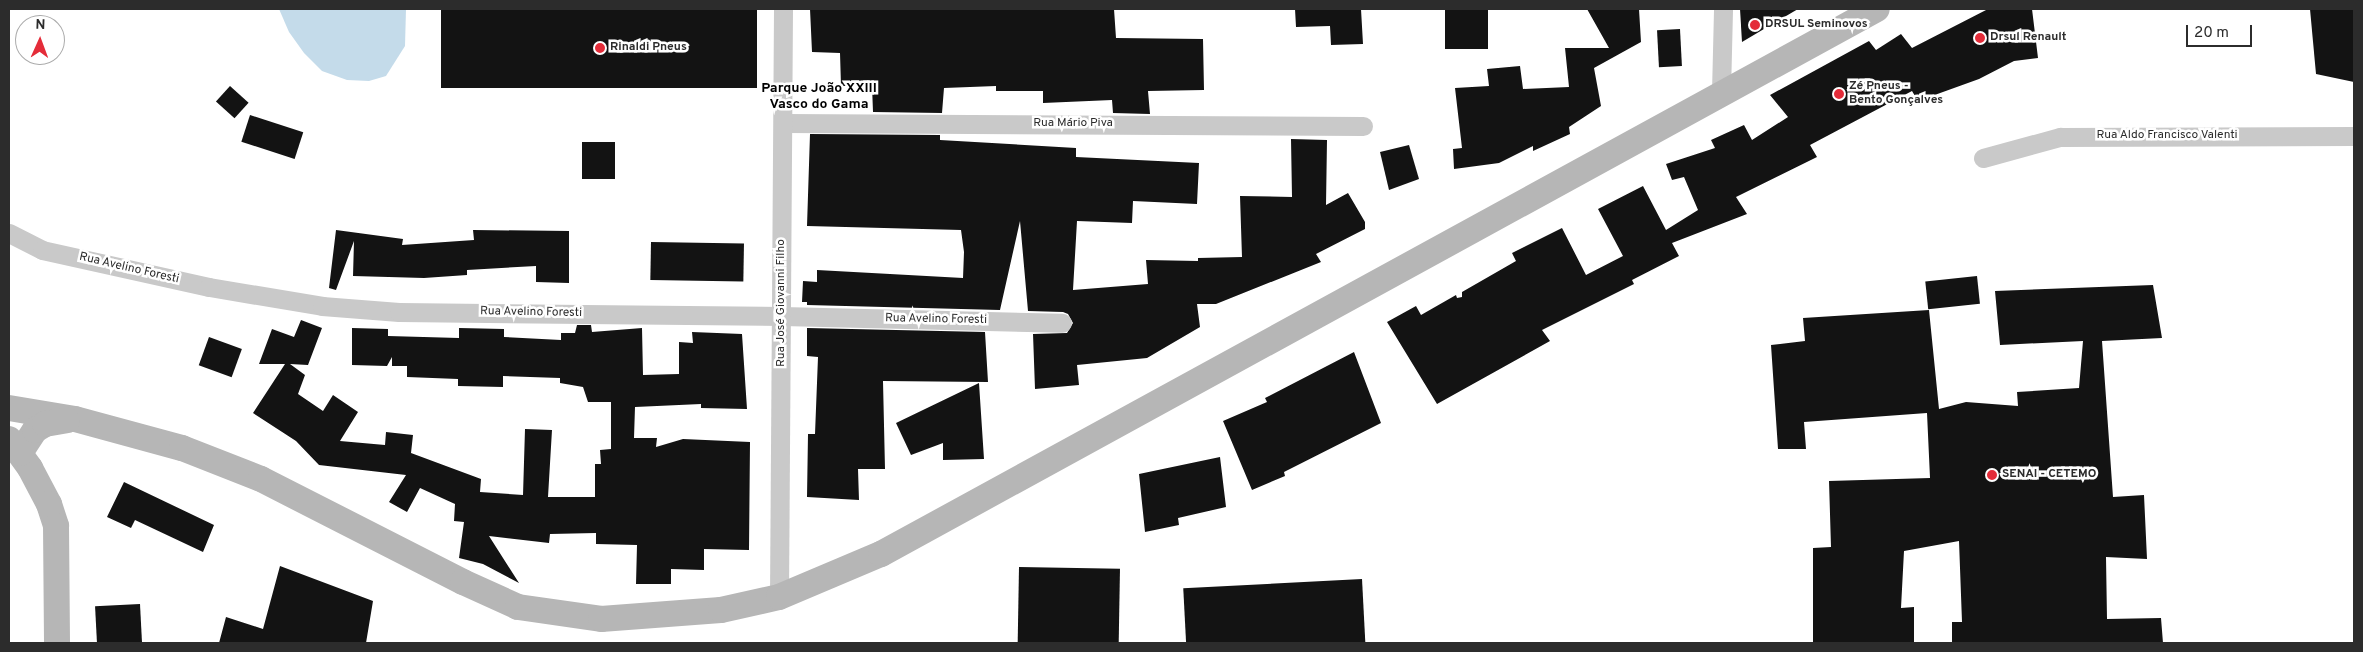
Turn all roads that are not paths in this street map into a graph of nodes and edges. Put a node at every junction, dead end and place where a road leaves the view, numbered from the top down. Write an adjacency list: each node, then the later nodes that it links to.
1 (783, 9): 5 (street, Rua José Giovanni Filho)
2 (1723, 9): 4 (street)
3 (1877, 9): 4 (main road)
4 (1721, 92): 15 (main road)
5 (783, 123): 6 (street, Rua Mário Piva); 10 (street, Rua José Giovanni Filho)
6 (1363, 126)
7 (2354, 136): 8 (street, Rua Aldo Francisco Valenti)
8 (1983, 158)
9 (9, 233): 10 (street, Rua Avelino Foresti)
10 (782, 316): 11 (street, Rua Avelino Foresti); 15 (street, Rua José Giovanni Filho)
11 (1062, 323)
12 (9, 408): 13 (main road)
13 (75, 418): 14 (main road); 15 (main road)
14 (14, 446): 16 (main road)
15 (779, 597)
16 (58, 643)

